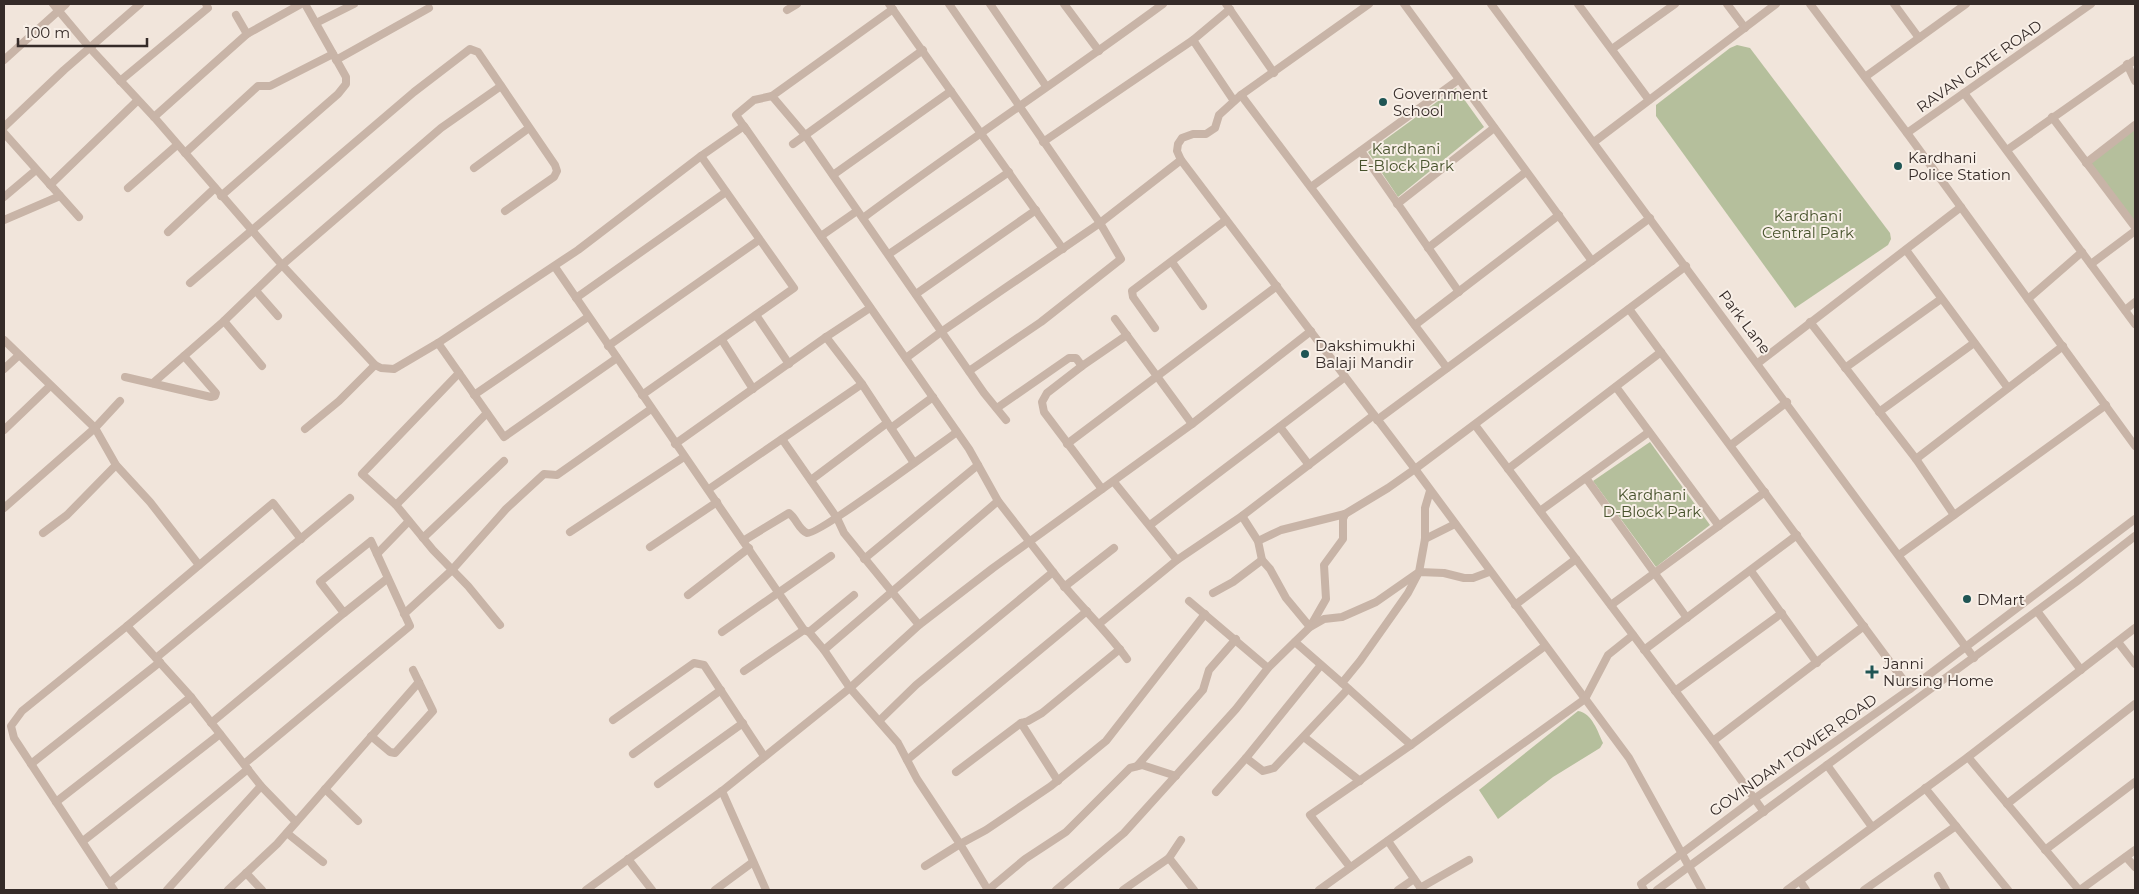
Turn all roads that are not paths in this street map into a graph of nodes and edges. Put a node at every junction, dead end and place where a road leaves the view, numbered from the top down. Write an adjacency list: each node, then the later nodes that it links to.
1 (66, 4): 25 (street)
2 (140, 4): 34 (street)
3 (206, 4): 45 (street)
4 (301, 4): 31 (street)
5 (305, 4): 29 (street)
6 (354, 4): 29 (street)
7 (797, 4): 27 (street)
8 (949, 4): 56 (street)
9 (990, 4): 48 (street)
10 (1064, 4): 37 (street)
11 (1163, 4): 37 (street)
12 (1369, 4): 42 (street)
13 (1404, 4): 44 (street)
14 (1492, 4): 69 (street, Park Lane)
15 (1580, 4): 35 (street)
16 (1675, 4): 35 (street)
17 (1727, 4): 30 (street)
18 (1776, 4): 30 (street)
19 (1810, 4): 43 (street)
20 (1894, 4): 32 (street)
21 (1966, 4): 32 (street)
22 (2091, 4): 50 (street, RAVAN GATE ROAD)
23 (891, 6): 36 (street); 52 (street)
24 (1228, 6): 33 (street); 42 (street)
25 (56, 7): 34 (street); 39 (street)
26 (429, 8): 38 (street)
27 (787, 10)
28 (236, 15): 31 (street)
29 (316, 23): 38 (street)
30 (1744, 28): 53 (street)
31 (247, 34): 57 (street)
32 (1919, 38): 43 (street)
33 (1193, 40): 55 (street); 68 (street)
34 (89, 47): 45 (street); 60 (street)
35 (1612, 49): 53 (street)
36 (923, 50): 49 (street); 67 (street)
37 (1099, 51): 48 (street)
38 (335, 57): 74 (street); 89 (street)
39 (4, 60)
40 (2135, 60): 41 (street)
41 (2128, 64): 46 (street); 58 (street)
42 (1274, 73): 51 (street)
43 (1865, 77): 65 (street)
44 (1458, 80): 62 (street); 73 (street)
45 (120, 81): 54 (street)
46 (2135, 81)
47 (501, 86): 61 (street); 104 (street); 117 (street)
48 (1046, 86): 56 (street)
49 (950, 91): 66 (street); 82 (street)
50 (1964, 93): 65 (street, RAVAN GATE ROAD); 72 (street)
51 (1241, 95): 55 (street); 86 (street)
52 (772, 96): 63 (street); 67 (street)
53 (1649, 100): 69 (street)
54 (137, 101): 57 (street); 83 (street)
55 (1234, 102): 76 (street)
56 (1019, 106): 66 (street); 68 (street)
57 (154, 117): 71 (street)
58 (2052, 118): 72 (street); 77 (street)
59 (2135, 125): 77 (street)
60 (4, 127)
61 (530, 128): 78 (street); 94 (street)
62 (1494, 128): 81 (street); 91 (street)
63 (748, 132): 75 (street); 107 (street)
64 (4, 133): 79 (street)
65 (1907, 133): 92 (street)
66 (981, 134): 80 (street); 98 (street)
67 (805, 136): 70 (street); 82 (street)
68 (1043, 142): 102 (street)
69 (1594, 142): 99 (street, Park Lane)
70 (793, 144)
71 (177, 145): 74 (street); 84 (street)
72 (2006, 150): 112 (street)
73 (1360, 151): 86 (street); 91 (street)
74 (186, 153): 85 (street)
75 (701, 156): 87 (street); 119 (street)
76 (1182, 160): 101 (street); 102 (street)
77 (2086, 163): 103 (street)
78 (474, 168)
79 (36, 170): 83 (street); 90 (street)
80 (1009, 172): 93 (street); 113 (street)
81 (1526, 172): 96 (street); 109 (street)
82 (833, 175): 95 (street)
83 (50, 185): 88 (street)
84 (128, 188)
85 (215, 188): 89 (street); 106 (street)
86 (1312, 188): 140 (street)
87 (726, 192): 108 (street); 125 (street)
88 (60, 196): 97 (street); 100 (street)
89 (221, 196): 104 (street)
90 (4, 197)
91 (1397, 204): 109 (street)
92 (1961, 207): 111 (street); 127 (street)
93 (1036, 210): 110 (street); 124 (street)
94 (506, 211)
95 (857, 211): 98 (street); 107 (street)
96 (1559, 215): 114 (street); 123 (street)
97 (79, 218)
98 (863, 218): 113 (street)
99 (1650, 218): 114 (street); 118 (street, Park Lane)
100 (4, 220)
101 (1226, 220): 115 (street); 121 (street)
102 (1100, 223): 110 (street); 165 (street)
103 (2135, 227)
104 (251, 230): 117 (street); 120 (street)
105 (2135, 231): 116 (street)
106 (168, 232)
107 (821, 236): 130 (street)
108 (759, 240): 135 (street); 150 (street)
109 (1428, 248): 123 (street)
110 (1063, 249): 143 (street)
111 (1906, 250): 126 (street); 138 (street)
112 (2082, 252): 116 (street); 127 (street)
113 (889, 254): 124 (street)
114 (1592, 261): 162 (street)
115 (1172, 262): 129 (street); 141 (street)
116 (2090, 264): 132 (street)
117 (282, 266): 122 (street); 159 (street)
118 (1686, 266): 131 (street); 157 (street, Park Lane)
119 (554, 267): 125 (street); 148 (street)
120 (190, 283)
121 (1277, 286): 142 (street); 167 (street)
122 (256, 291): 133 (street); 137 (street)
123 (1459, 292): 140 (street)
124 (916, 294): 143 (street)
125 (576, 298): 134 (street)
126 (1941, 298): 149 (street); 163 (street)
127 (2028, 299): 151 (street)
128 (2135, 302): 132 (street)
129 (1203, 306)
130 (870, 308): 145 (street); 156 (street)
131 (1629, 310): 152 (street); 190 (street)
132 (2125, 310): 139 (street)
133 (278, 316)
134 (588, 316): 150 (street); 176 (street)
135 (756, 316): 147 (street); 158 (street)
136 (1115, 319): 144 (street)
137 (224, 321): 154 (street); 160 (street)
138 (1810, 322): 157 (street); 163 (street)
139 (2135, 324)
140 (1414, 325): 162 (street)
141 (1156, 328)
142 (1311, 331): 169 (street); 188 (street)
143 (941, 332): 156 (street); 165 (street)
144 (1127, 335): 161 (street); 167 (street)
145 (826, 336): 158 (street); 171 (street)
146 (4, 340): 153 (street)
147 (722, 340): 175 (street); 177 (street)
148 (438, 343): 159 (street); 166 (street)
149 (1974, 343): 174 (street); 184 (street)
150 (608, 346): 155 (street)
151 (2063, 346): 174 (street); 181 (street)
152 (1661, 352): 173 (street); 200 (street)
153 (18, 356): 164 (street); 172 (street)
154 (184, 356): 170 (street); 170 (street)
155 (617, 358): 177 (street); 185 (street)
156 (906, 358): 178 (street)
157 (1758, 363): 180 (street, Park Lane)
158 (789, 364): 175 (street)
159 (375, 365): 193 (street)
160 (262, 366)
161 (1082, 366): 183 (street); 199 (street)
162 (1447, 368): 186 (street)
163 (1845, 368): 184 (street)
164 (4, 369)
165 (969, 371): 183 (street)
166 (459, 373): 176 (street); 221 (street)
167 (1156, 375): 188 (street); 199 (street)
168 (125, 377): 170 (street)
169 (1345, 377): 186 (street); 191 (street)
170 (153, 384)
171 (862, 384): 189 (street); 197 (street)
172 (50, 386): 192 (street); 194 (street)
173 (1616, 387): 196 (street); 209 (street)
174 (2008, 388): 203 (street)
175 (753, 389): 198 (street)
176 (474, 395): 185 (street)
177 (642, 396): 182 (street)
178 (933, 397): 189 (street); 195 (street)
179 (120, 401): 192 (street)
180 (1787, 402): 200 (street); 248 (street, Park Lane)
181 (2106, 405): 201 (street); 225 (street)
182 (651, 408): 198 (street); 254 (street)
183 (997, 408): 187 (street)
184 (1879, 412): 203 (street)
185 (487, 413): 221 (street)
186 (1376, 418): 208 (street); 210 (street)
187 (1006, 420)
188 (1192, 424): 213 (street)
189 (889, 425): 205 (street); 212 (street)
190 (1475, 425): 209 (street); 210 (street)
191 (1280, 427): 208 (street); 231 (street)
192 (95, 428): 206 (street); 222 (street)
193 (305, 429)
194 (4, 430)
195 (957, 432): 205 (street); 207 (street)
196 (1649, 432): 211 (street); 232 (street)
197 (782, 439): 212 (street); 214 (street)
198 (676, 444): 202 (street)
199 (1067, 444): 215 (street)
200 (1731, 445): 217 (street)
201 (2135, 446)
202 (684, 457): 214 (street); 233 (street)
203 (1916, 459): 225 (street)
204 (504, 461): 238 (street)
205 (914, 463): 227 (street)
206 (116, 465): 234 (street); 253 (street)
207 (978, 465): 219 (street); 249 (street)
208 (1309, 465): 226 (street)
209 (1508, 469): 223 (street)
210 (1415, 470): 216 (street); 224 (street)
211 (1586, 478): 223 (street); 259 (street)
212 (811, 480): 227 (street)
213 (1114, 482): 215 (street); 231 (street)
214 (709, 489): 220 (street)
215 (1102, 489): 241 (street)
216 (1430, 491): 230 (street); 239 (street)
217 (1765, 492): 232 (street); 235 (street)
218 (350, 498): 237 (street)
219 (998, 501): 241 (street); 262 (street)
220 (717, 502): 240 (street); 243 (street)
221 (396, 506): 229 (street)
222 (4, 508)
223 (1540, 511): 250 (street)
224 (1345, 514): 242 (street); 282 (street)
225 (1954, 515): 248 (street)
226 (1242, 516): 242 (street); 251 (street)
227 (837, 518): 240 (street); 249 (street)
228 (2135, 519): 291 (street, GOVINDAM TOWER ROAD)
229 (409, 521): 238 (street); 246 (street)
230 (1455, 524): 239 (street); 258 (street)
231 (1150, 525): 251 (street)
232 (1719, 526): 259 (street)
233 (570, 532)
234 (43, 533)
235 (1797, 535): 255 (street); 281 (street)
236 (2135, 536): 270 (street, GOVINDAM TOWER ROAD)
237 (300, 538): 253 (street); 297 (street)
238 (423, 538): 254 (street)
239 (1425, 539): 257 (street)
240 (743, 541): 244 (street)
241 (1028, 541): 256 (street); 279 (street)
242 (1258, 541): 252 (street)
243 (650, 547)
244 (749, 548): 264 (street); 266 (street)
245 (1114, 548): 261 (street)
246 (377, 554): 260 (street); 272 (street)
247 (831, 556): 264 (street)
248 (1899, 556): 291 (street, Park Lane)
249 (864, 559): 262 (street)
250 (1576, 559): 268 (street); 269 (street)
251 (1177, 560): 277 (street)
252 (1262, 560): 263 (street); 282 (street)
253 (199, 565): 280 (street)
254 (452, 570): 274 (street); 278 (street)
255 (1750, 571): 273 (street); 276 (street)
256 (1053, 572): 261 (street); 315 (street)
257 (1419, 572): 258 (street); 282 (street); 306 (street)
258 (1489, 572): 268 (street)
259 (1655, 574): 269 (street); 276 (street)
260 (388, 578): 272 (street); 274 (street)
261 (1064, 587): 271 (street)
262 (891, 592): 279 (street); 293 (street)
263 (1214, 593)
264 (779, 594): 284 (street); 285 (street)
265 (854, 594): 284 (street)
266 (688, 595)
267 (1189, 601): 275 (street)
268 (1515, 605): 290 (street)
269 (1611, 605): 286 (street)
270 (2037, 610): 295 (street, GOVINDAM TOWER ROAD); 303 (street)
271 (1087, 611): 277 (street); 328 (street)
272 (344, 613): 316 (street)
273 (1782, 613): 298 (street); 310 (street)
274 (404, 614): 331 (street)
275 (1205, 614): 287 (street); 335 (street)
276 (1687, 618): 294 (street)
277 (1100, 624): 292 (street)
278 (500, 625)
279 (919, 625): 307 (street)
280 (126, 626): 297 (street); 329 (street)
281 (1864, 626): 298 (street); 308 (street)
282 (1310, 627): 288 (street)
283 (2135, 628): 289 (street)
284 (806, 631): 293 (street); 304 (street)
285 (722, 632)
286 (1633, 635): 294 (street); 312 (street)
287 (1236, 639): 301 (street); 332 (street)
288 (1295, 642): 300 (street); 301 (street)
289 (2118, 642): 299 (street); 303 (street)
290 (1545, 646): 312 (street); 323 (street)
291 (1966, 647): 295 (street, Park Lane); 308 (street, GOVINDAM TOWER ROAD)
292 (1120, 648): 296 (street); 318 (street)
293 (824, 650): 307 (street)
294 (1644, 650): 310 (street)
295 (1974, 658): 330 (street, GOVINDAM TOWER ROAD)
296 (1127, 659)
297 (158, 660): 311 (street); 329 (street)
298 (1817, 663): 322 (street)
299 (2135, 664)
300 (1321, 665): 306 (street); 327 (street)
301 (1268, 668): 334 (street)
302 (413, 670): 305 (street)
303 (2081, 670): 326 (street)
304 (744, 671)
305 (419, 682): 320 (street); 320 (street)
306 (1345, 686): 321 (street); 323 (street)
307 (850, 688): 315 (street); 325 (street)
308 (1910, 689): 344 (street, GOVINDAM TOWER ROAD)
309 (721, 690): 314 (street); 317 (street); 324 (street)
310 (1675, 691): 322 (street)
311 (190, 697): 316 (street); 345 (street)
312 (1585, 699): 354 (street); 359 (street)
313 (2135, 704): 346 (street)
314 (613, 720)
315 (879, 720): 328 (street)
316 (211, 723): 319 (street)
317 (743, 723): 325 (street); 338 (street)
318 (1021, 723): 333 (street); 335 (street)
319 (220, 734): 331 (street); 355 (street)
320 (371, 736): 341 (street)
321 (1304, 737): 327 (street); 336 (street)
322 (1713, 740): 344 (street)
323 (1411, 745): 336 (street)
324 (633, 754)
325 (764, 756): 342 (street)
326 (1968, 757): 340 (street); 346 (street)
327 (1246, 758): 343 (street)
328 (907, 760): 356 (street)
329 (31, 764): 345 (street)
330 (1827, 765): 347 (street, GOVINDAM TOWER ROAD); 351 (street)
331 (246, 766): 339 (street); 374 (street)
332 (1136, 766): 334 (street); 383 (street)
333 (956, 772)
334 (1176, 776): 384 (street)
335 (1058, 781): 356 (street)
336 (1360, 781): 369 (street)
337 (2135, 782): 357 (street)
338 (658, 784)
339 (261, 786): 349 (street); 376 (street)
340 (1925, 788): 350 (street); 351 (street)
341 (325, 789): 348 (street); 349 (street)
342 (722, 791): 362 (street); 365 (street)
343 (1216, 792)
344 (1754, 799): 347 (street); 359 (street, GOVINDAM TOWER ROAD)
345 (56, 802): 355 (street)
346 (2007, 804): 357 (street)
347 (1764, 812): 367 (street, GOVINDAM TOWER ROAD)
348 (358, 821)
349 (296, 822): 352 (street)
350 (1956, 826): 394 (street); 396 (street)
351 (1872, 827): 373 (street)
352 (287, 833): 364 (street); 370 (street)
353 (1181, 840): 361 (street)
354 (1388, 840): 369 (street); 372 (street)
355 (83, 841): 374 (street)
356 (960, 844): 366 (street); 383 (street)
357 (2045, 850): 397 (street)
358 (2135, 850): 360 (street)
359 (1680, 853): 367 (street); 389 (street, GOVINDAM TOWER ROAD)
360 (2126, 857): 368 (street); 397 (street)
361 (1169, 858): 385 (street); 386 (street)
362 (628, 860): 379 (street); 380 (street)
363 (1469, 860): 375 (street)
364 (323, 862)
365 (753, 862): 381 (street); 382 (street)
366 (925, 866)
367 (1688, 866): 390 (street, GOVINDAM TOWER ROAD); 391 (street)
368 (2135, 866)
369 (1350, 867): 387 (street)
370 (246, 873): 377 (street); 378 (street)
371 (1938, 876): 395 (street)
372 (1414, 879): 375 (street); 388 (street)
373 (1800, 881): 392 (street); 393 (street)
374 (111, 887)
375 (1421, 889)
376 (167, 890)
377 (228, 890)
378 (262, 890)
379 (586, 890)
380 (652, 890)
381 (715, 890)
382 (766, 890)
383 (988, 890)
384 (1056, 890)
385 (1123, 890)
386 (1194, 890)
387 (1319, 890)
388 (1398, 890)
389 (1644, 890)
390 (1657, 890)
391 (1702, 890)
392 (1787, 890)
393 (1806, 890)
394 (1864, 890)
395 (1946, 890)
396 (2008, 890)
397 (2080, 890)

